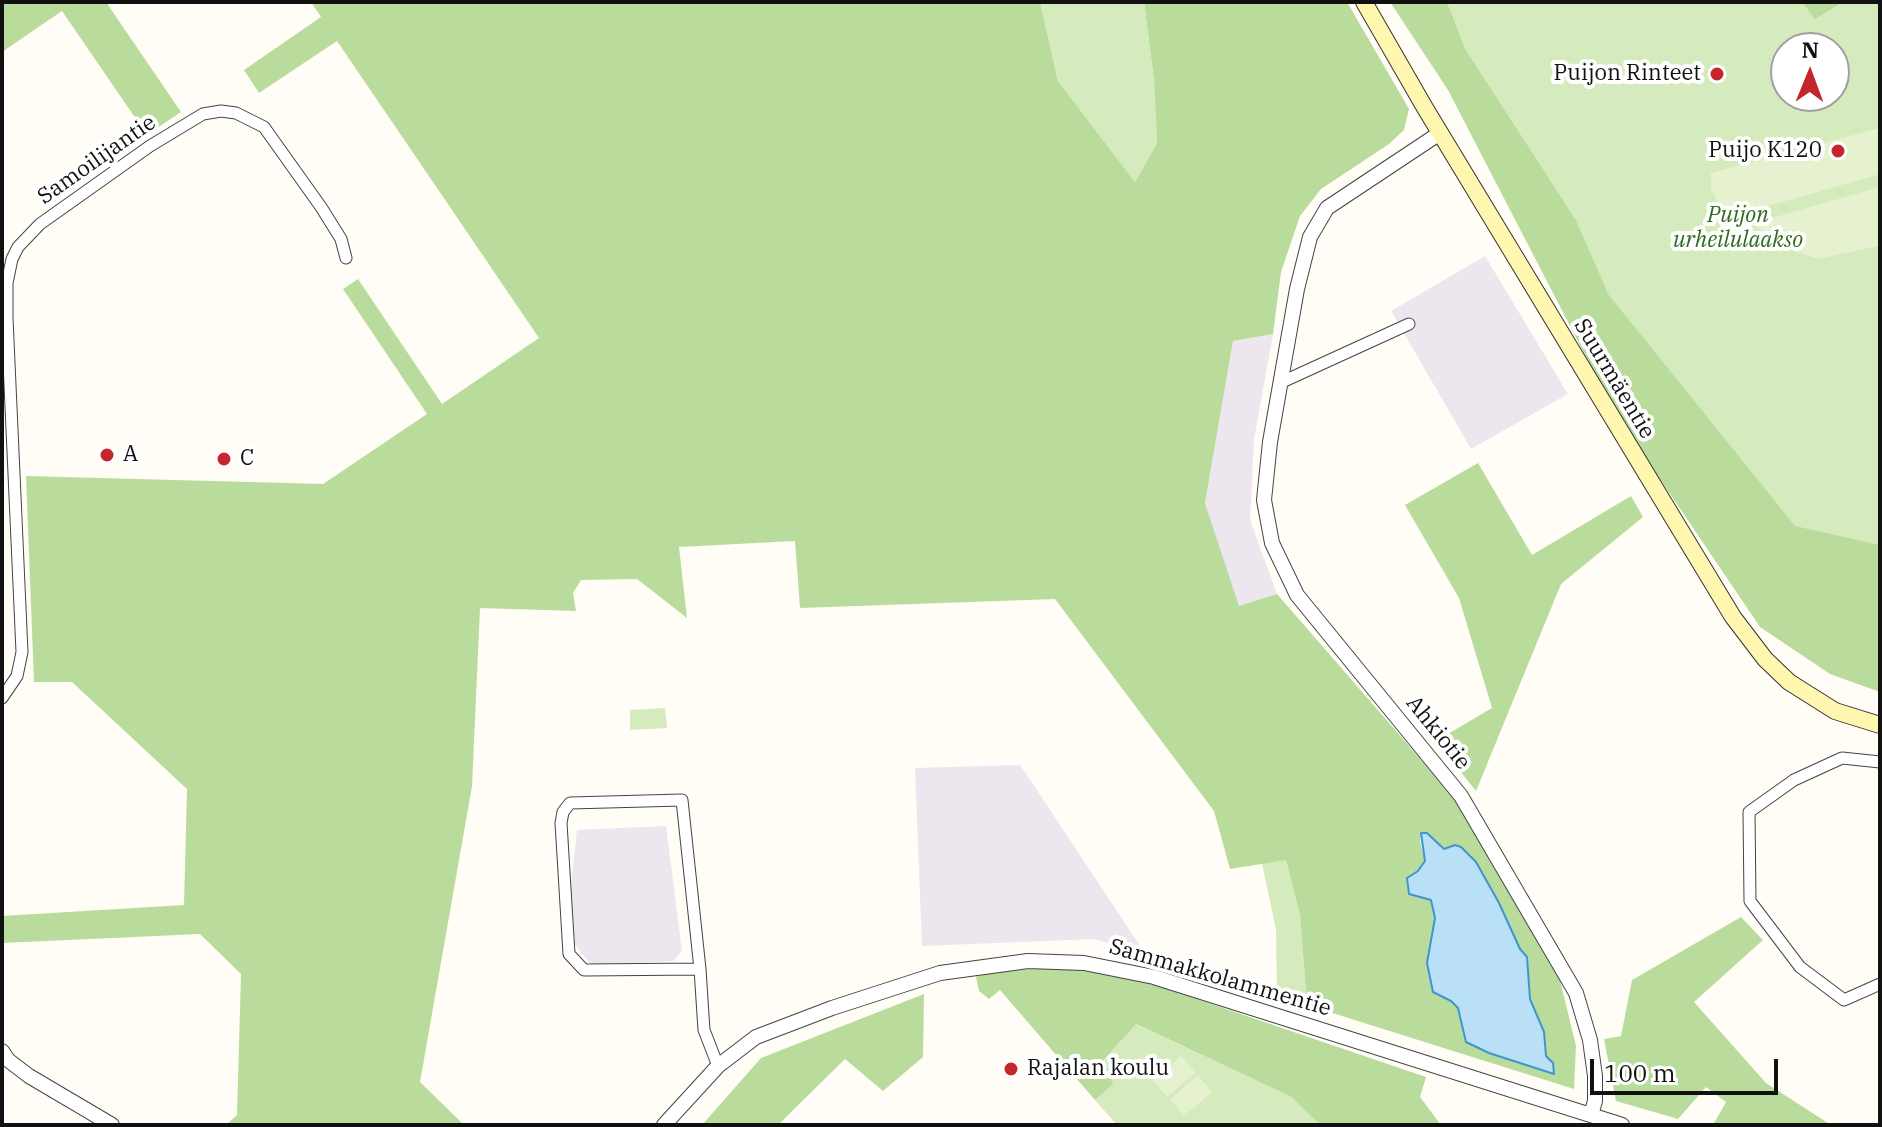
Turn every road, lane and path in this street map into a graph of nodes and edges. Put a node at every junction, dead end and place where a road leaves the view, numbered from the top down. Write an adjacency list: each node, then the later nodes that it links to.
1 (1364, 2): 2 (main road, Suurmäentie)
2 (1440, 133): 5 (street, Ahkiotie); 7 (main road, Suurmäentie)
3 (346, 258): 6 (street, Samoilijantie)
4 (1409, 324): 5 (street)
5 (1282, 382): 13 (street, Ahkiotie)
6 (2, 698)
7 (1880, 725)
8 (1880, 762): 10 (street)
9 (700, 969): 9 (street); 12 (street)
10 (1880, 984)
11 (2, 1051): 14 (street)
12 (718, 1066): 13 (street, Sammakkolammentie); 15 (street, Sammakkolammentie)
13 (1591, 1115): 16 (street, Sammakkolammentie)
14 (112, 1125)
15 (664, 1125)
16 (1622, 1125)

